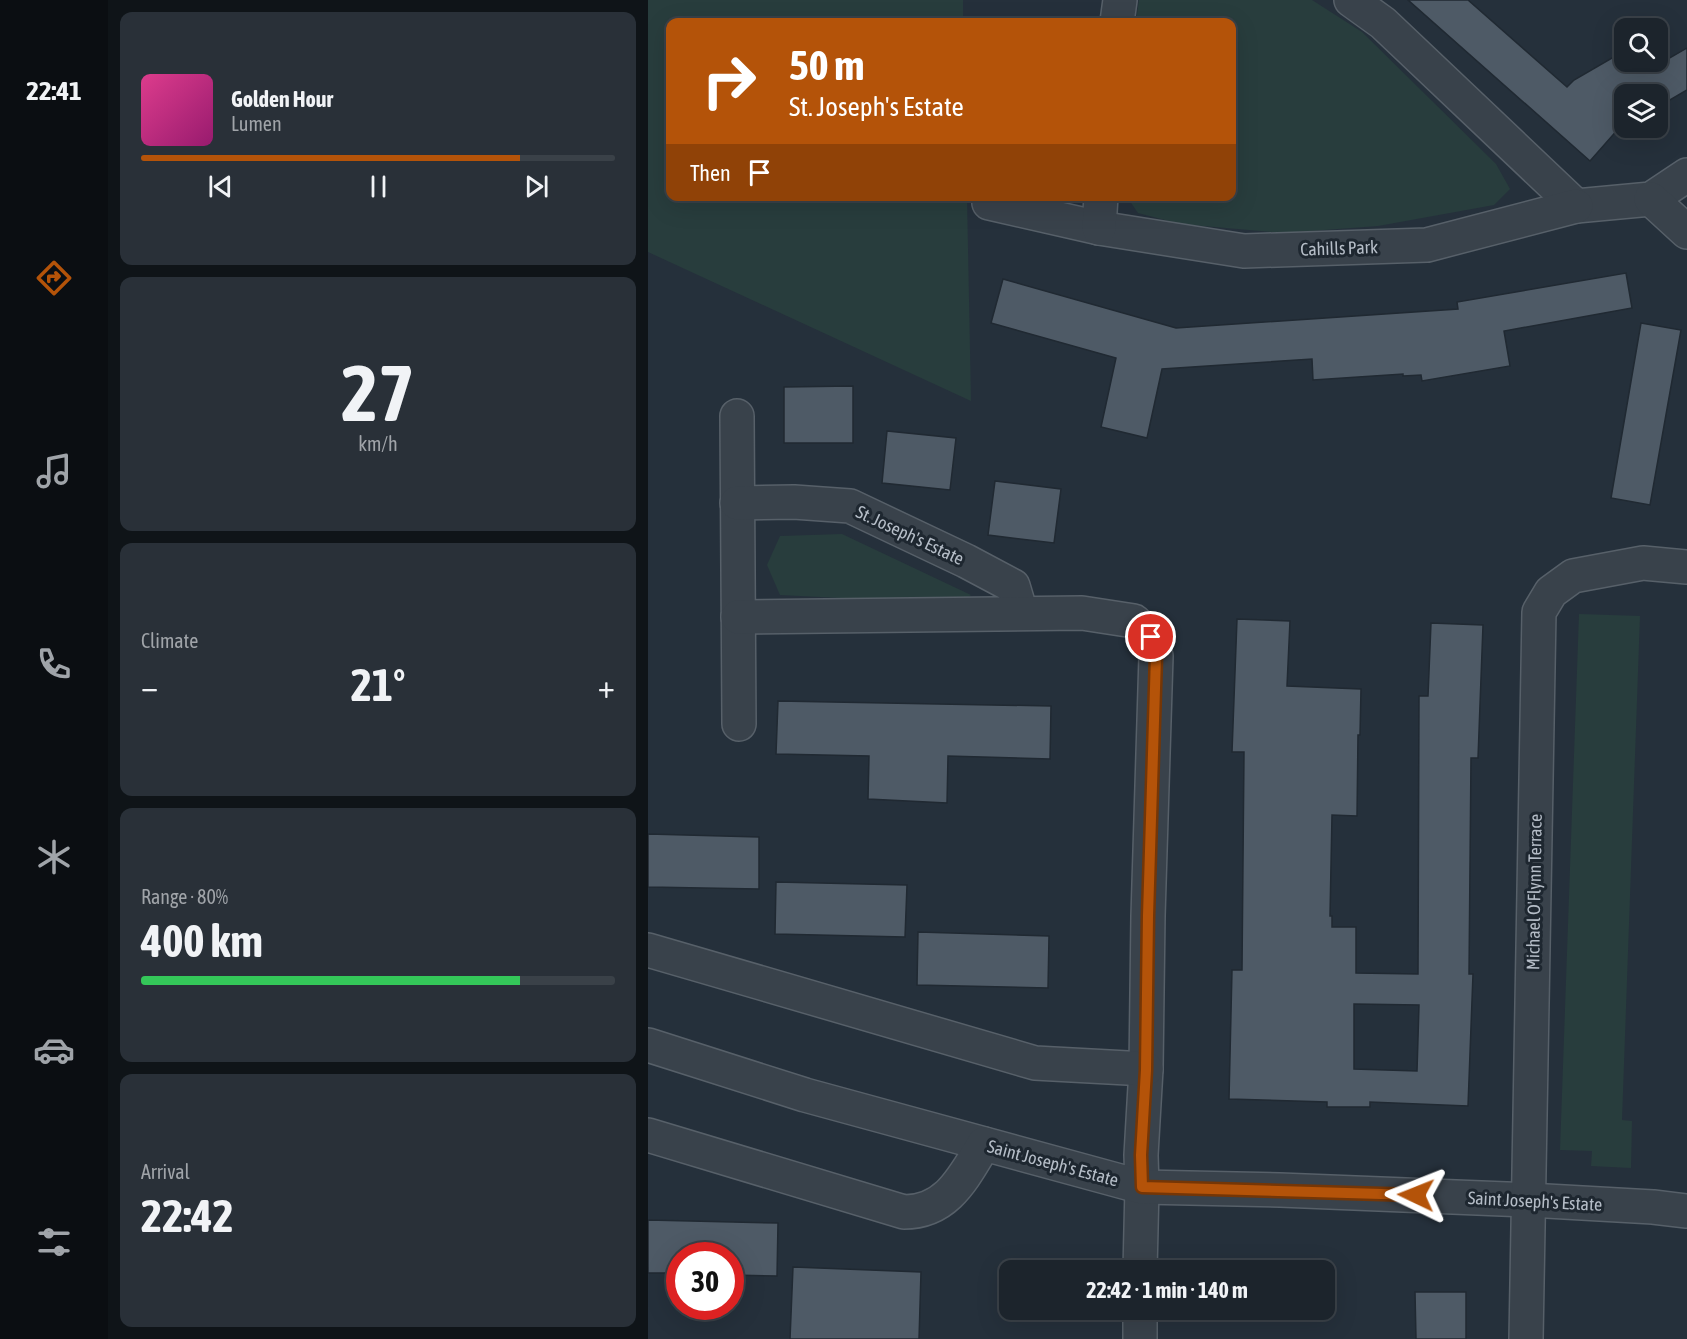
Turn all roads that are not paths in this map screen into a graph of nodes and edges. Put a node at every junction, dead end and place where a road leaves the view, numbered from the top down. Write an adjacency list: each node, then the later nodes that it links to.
1 (1120, 0): 3 (street)
2 (1351, 0): 7 (street)
3 (1118, 18)
4 (1687, 175): 5 (street, Cahills Park)
5 (1650, 199): 7 (street, Cahills Park); 9 (street)
6 (989, 203): 8 (street, Cahills Park)
7 (1576, 206): 8 (street, Cahills Park)
8 (1100, 212)
9 (1687, 232)
10 (737, 417): 11 (street)
11 (737, 503): 13 (street, St. Joseph's Estate); 14 (street)
12 (1687, 567): 22 (street, Michael O'Flynn Terrace)
13 (1021, 614): 14 (street); 18 (street)
14 (738, 617): 15 (street)
15 (739, 724)
16 (648, 950): 18 (street)
17 (648, 1045): 20 (street, Saint Joseph's Estate)
18 (1146, 1070): 21 (street)
19 (648, 1135): 20 (street)
20 (984, 1144): 21 (street, Saint Joseph's Estate)
21 (1142, 1187): 22 (street, Saint Joseph's Estate); 24 (street)
22 (1529, 1200): 23 (street, Saint Joseph's Estate); 27 (street, Michael O'Flynn Terrace)
23 (1687, 1211)
24 (1140, 1260)
25 (1140, 1320): 26 (street)
26 (1140, 1339)
27 (1526, 1339)

